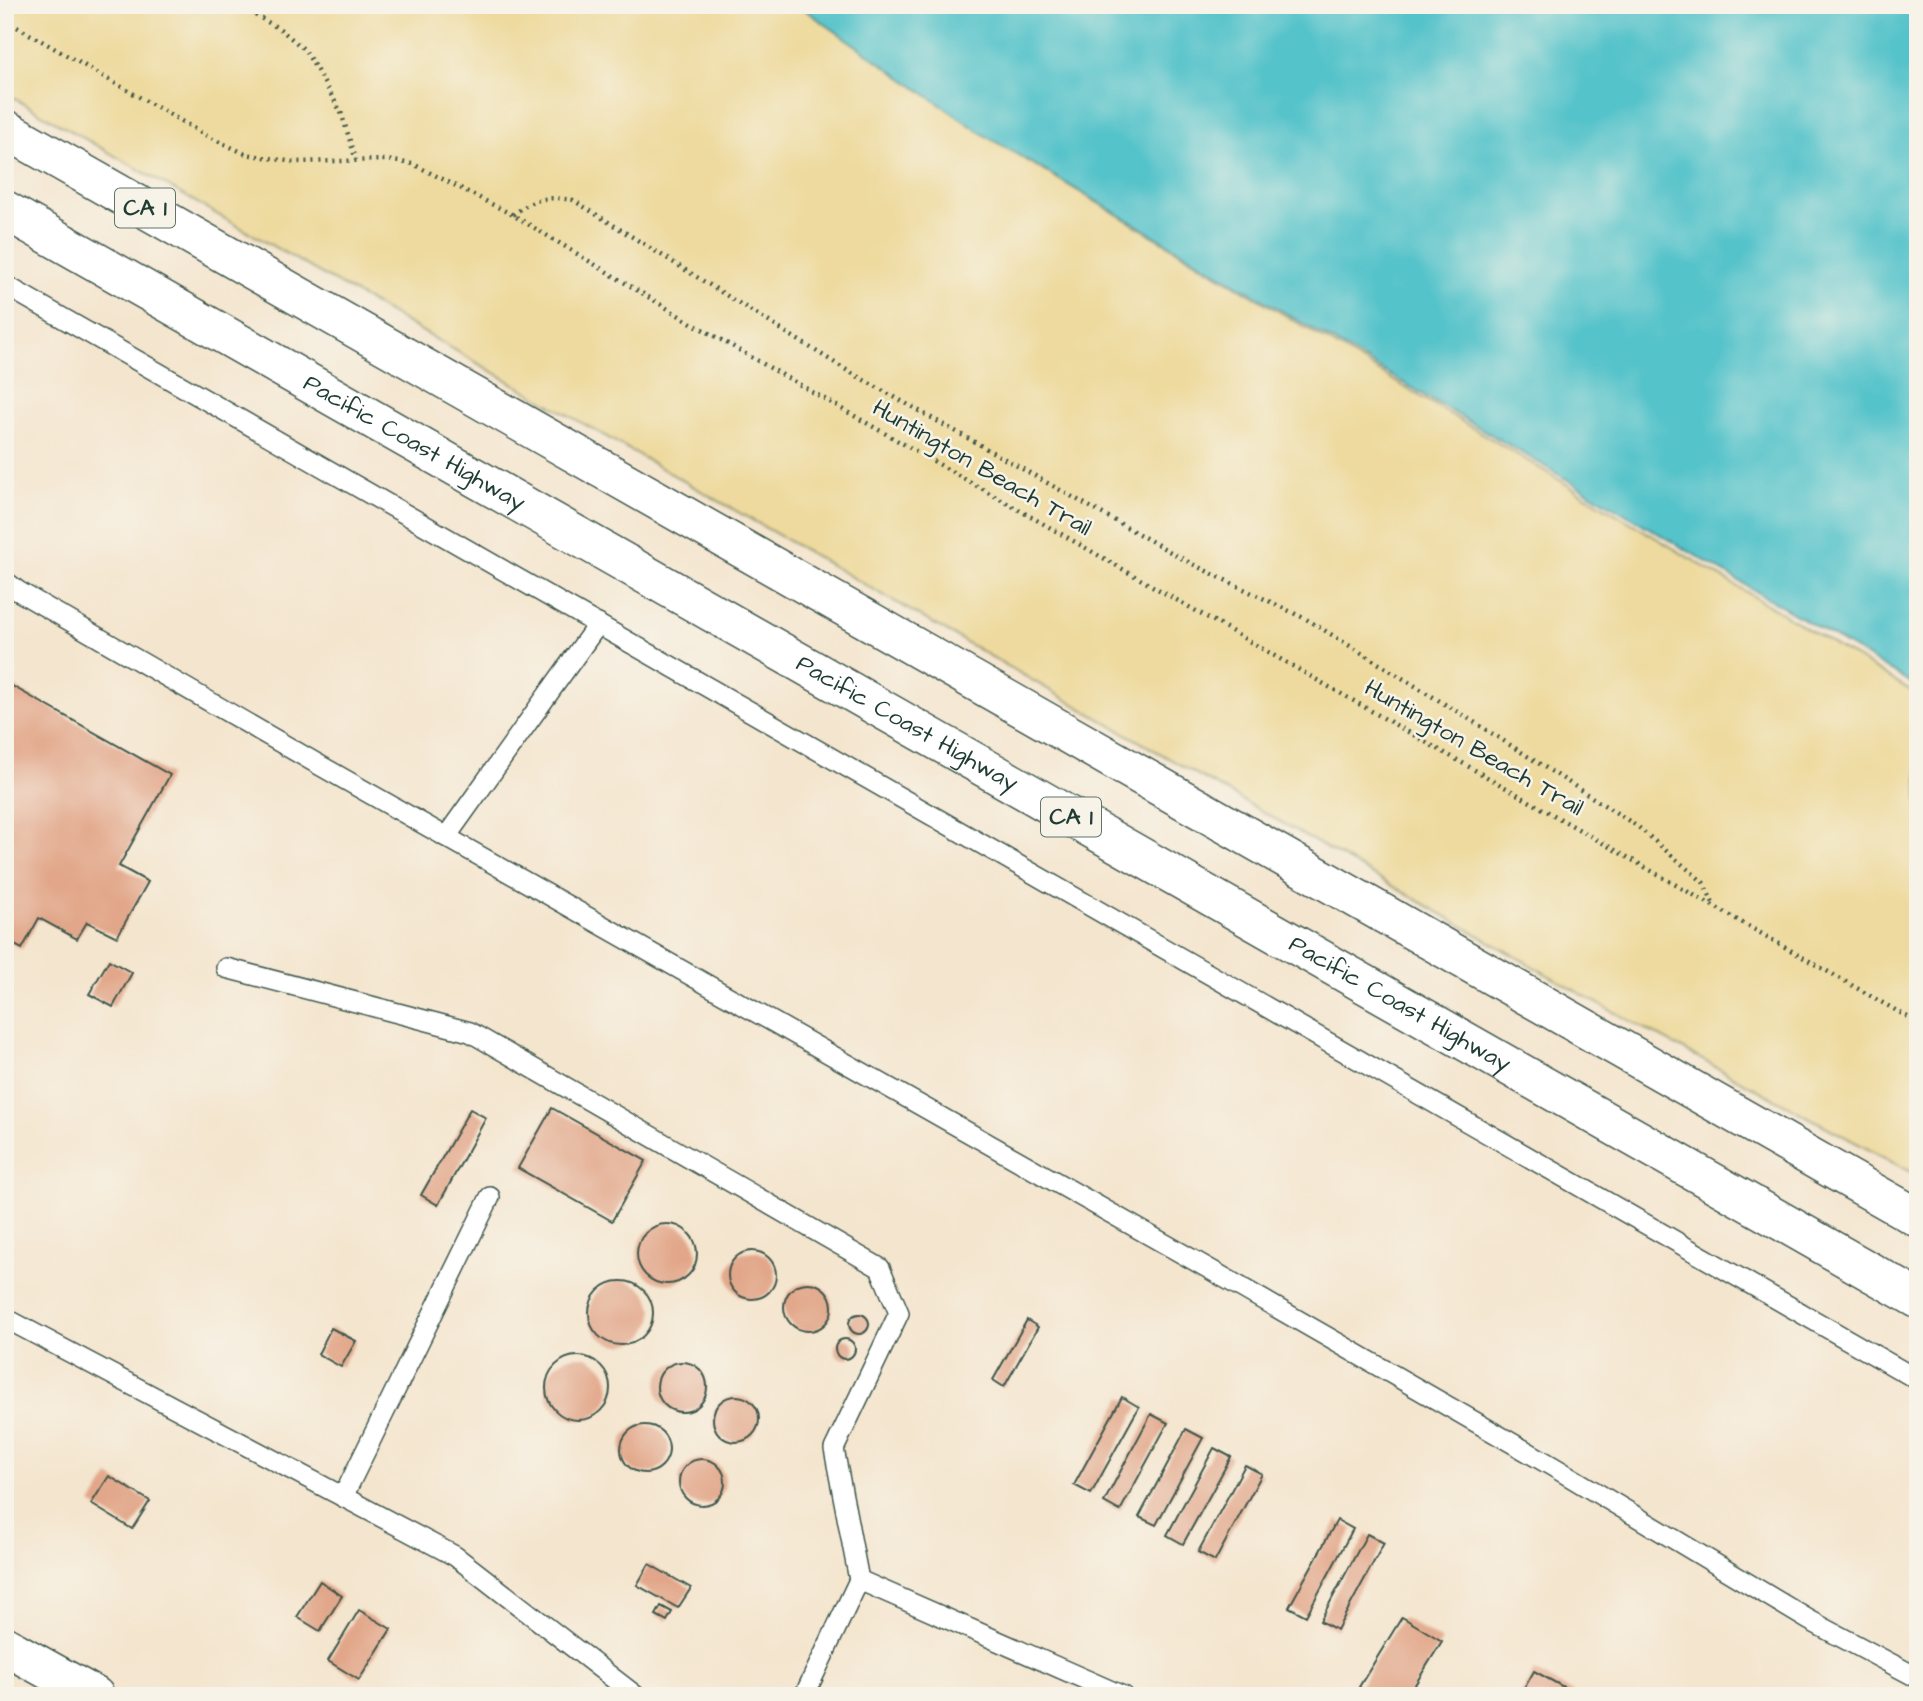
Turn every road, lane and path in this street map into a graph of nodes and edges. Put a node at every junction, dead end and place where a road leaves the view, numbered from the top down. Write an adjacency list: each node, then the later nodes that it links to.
1 (237, 5): 4 (path)
2 (5, 20): 4 (path, Huntington Beach Trail)
3 (5, 129): 15 (main road, CA 1)
4 (356, 160): 6 (path, Huntington Beach Trail)
5 (5, 210): 16 (main road, Pacific Coast Highway / CA 1)
6 (513, 215): 11 (path, Huntington Beach Trail); 11 (path)
7 (5, 285): 9 (lane)
8 (5, 580): 10 (lane)
9 (598, 624): 10 (lane); 18 (lane)
10 (446, 837): 22 (lane)
11 (1714, 905): 13 (path, Huntington Beach Trail)
12 (226, 968): 20 (lane)
13 (1918, 1023)
14 (490, 1197): 19 (lane)
15 (1918, 1218)
16 (1918, 1299)
17 (5, 1318): 19 (lane)
18 (1918, 1380)
19 (344, 1497): 24 (lane)
20 (859, 1580): 25 (lane); 26 (lane)
21 (5, 1646): 23 (main road)
22 (1918, 1678)
23 (95, 1696)
24 (636, 1696)
25 (804, 1696)
26 (1123, 1696)

